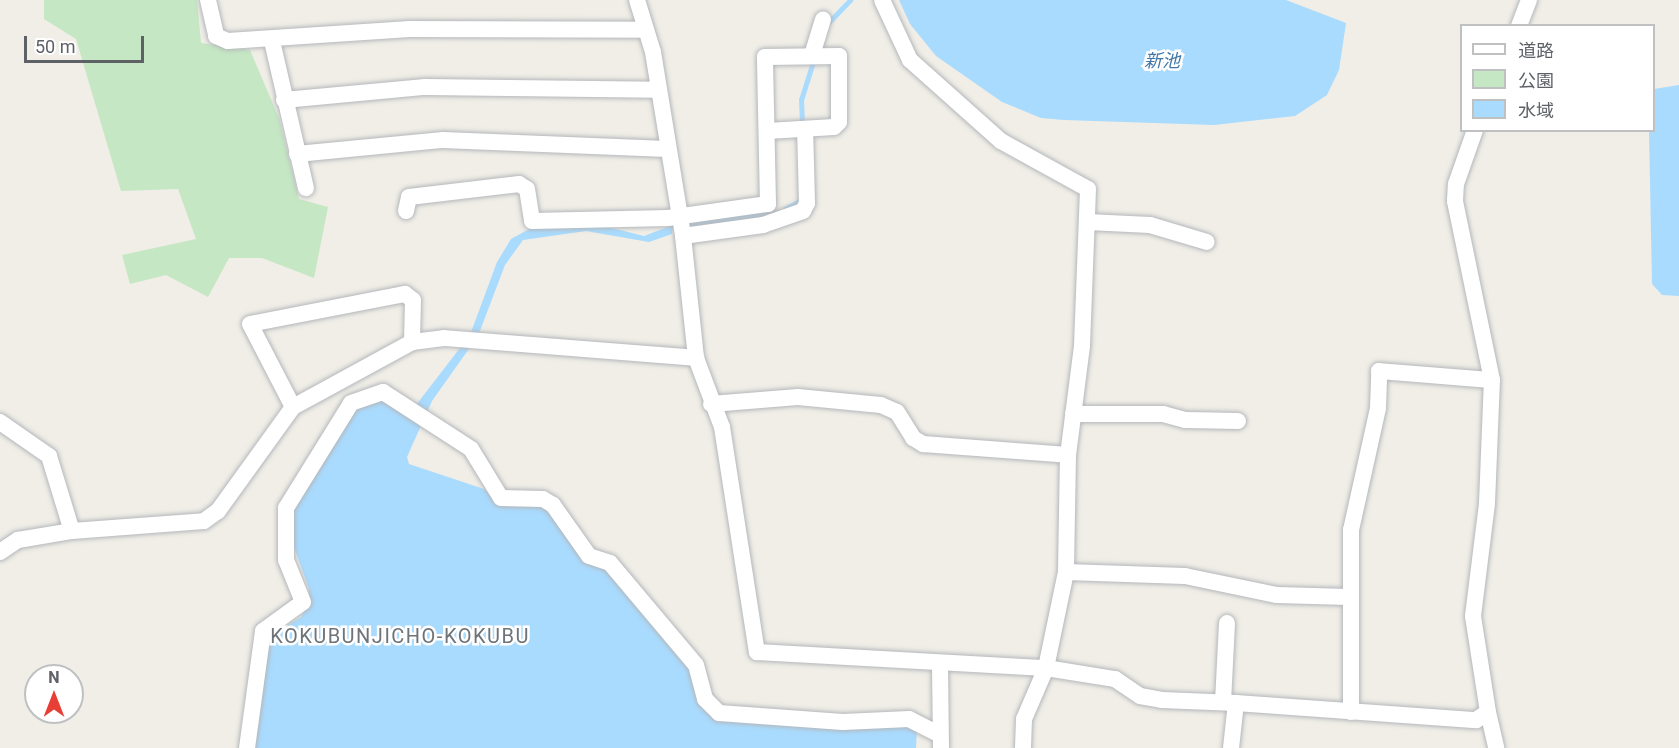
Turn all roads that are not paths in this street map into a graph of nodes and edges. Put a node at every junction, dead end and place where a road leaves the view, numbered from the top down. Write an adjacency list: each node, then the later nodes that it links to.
1 (637, 0): 7 (street)
2 (882, 0): 19 (street)
3 (1529, 0): 6 (street)
4 (213, 1): 8 (street)
5 (823, 19): 9 (street)
6 (1520, 24)
7 (645, 30): 8 (street); 10 (street)
8 (272, 41): 11 (street)
9 (813, 52): 12 (street); 13 (street)
10 (657, 90): 11 (street); 15 (street)
11 (284, 100): 16 (street)
12 (805, 129): 13 (street); 20 (street)
13 (767, 131): 20 (street)
14 (1474, 132): 24 (street)
15 (667, 149): 16 (street); 20 (street)
16 (297, 154): 17 (street)
17 (306, 188)
18 (406, 211): 20 (street)
19 (1088, 222): 21 (street); 27 (street)
20 (682, 227): 23 (street)
21 (1207, 242)
22 (412, 342): 23 (street); 26 (street); 26 (street)
23 (696, 358): 25 (street)
24 (1492, 380): 34 (street); 40 (street)
25 (711, 404): 30 (street); 36 (street)
26 (293, 407): 31 (street)
27 (1073, 414): 29 (street); 30 (street)
28 (0, 422): 31 (street)
29 (1238, 422)
30 (1068, 455): 33 (street)
31 (72, 531): 32 (street)
32 (0, 552)
33 (1066, 572): 34 (street); 37 (street)
34 (1348, 597): 39 (street)
35 (1227, 623): 38 (street)
36 (940, 666): 37 (street); 41 (street)
37 (1046, 668): 38 (street); 43 (street)
38 (1230, 702): 39 (street); 44 (street)
39 (1351, 712): 40 (street)
40 (1488, 712): 45 (street)
41 (939, 740): 42 (street)
42 (247, 748)
43 (1023, 748)
44 (1232, 748)
45 (1496, 748)

